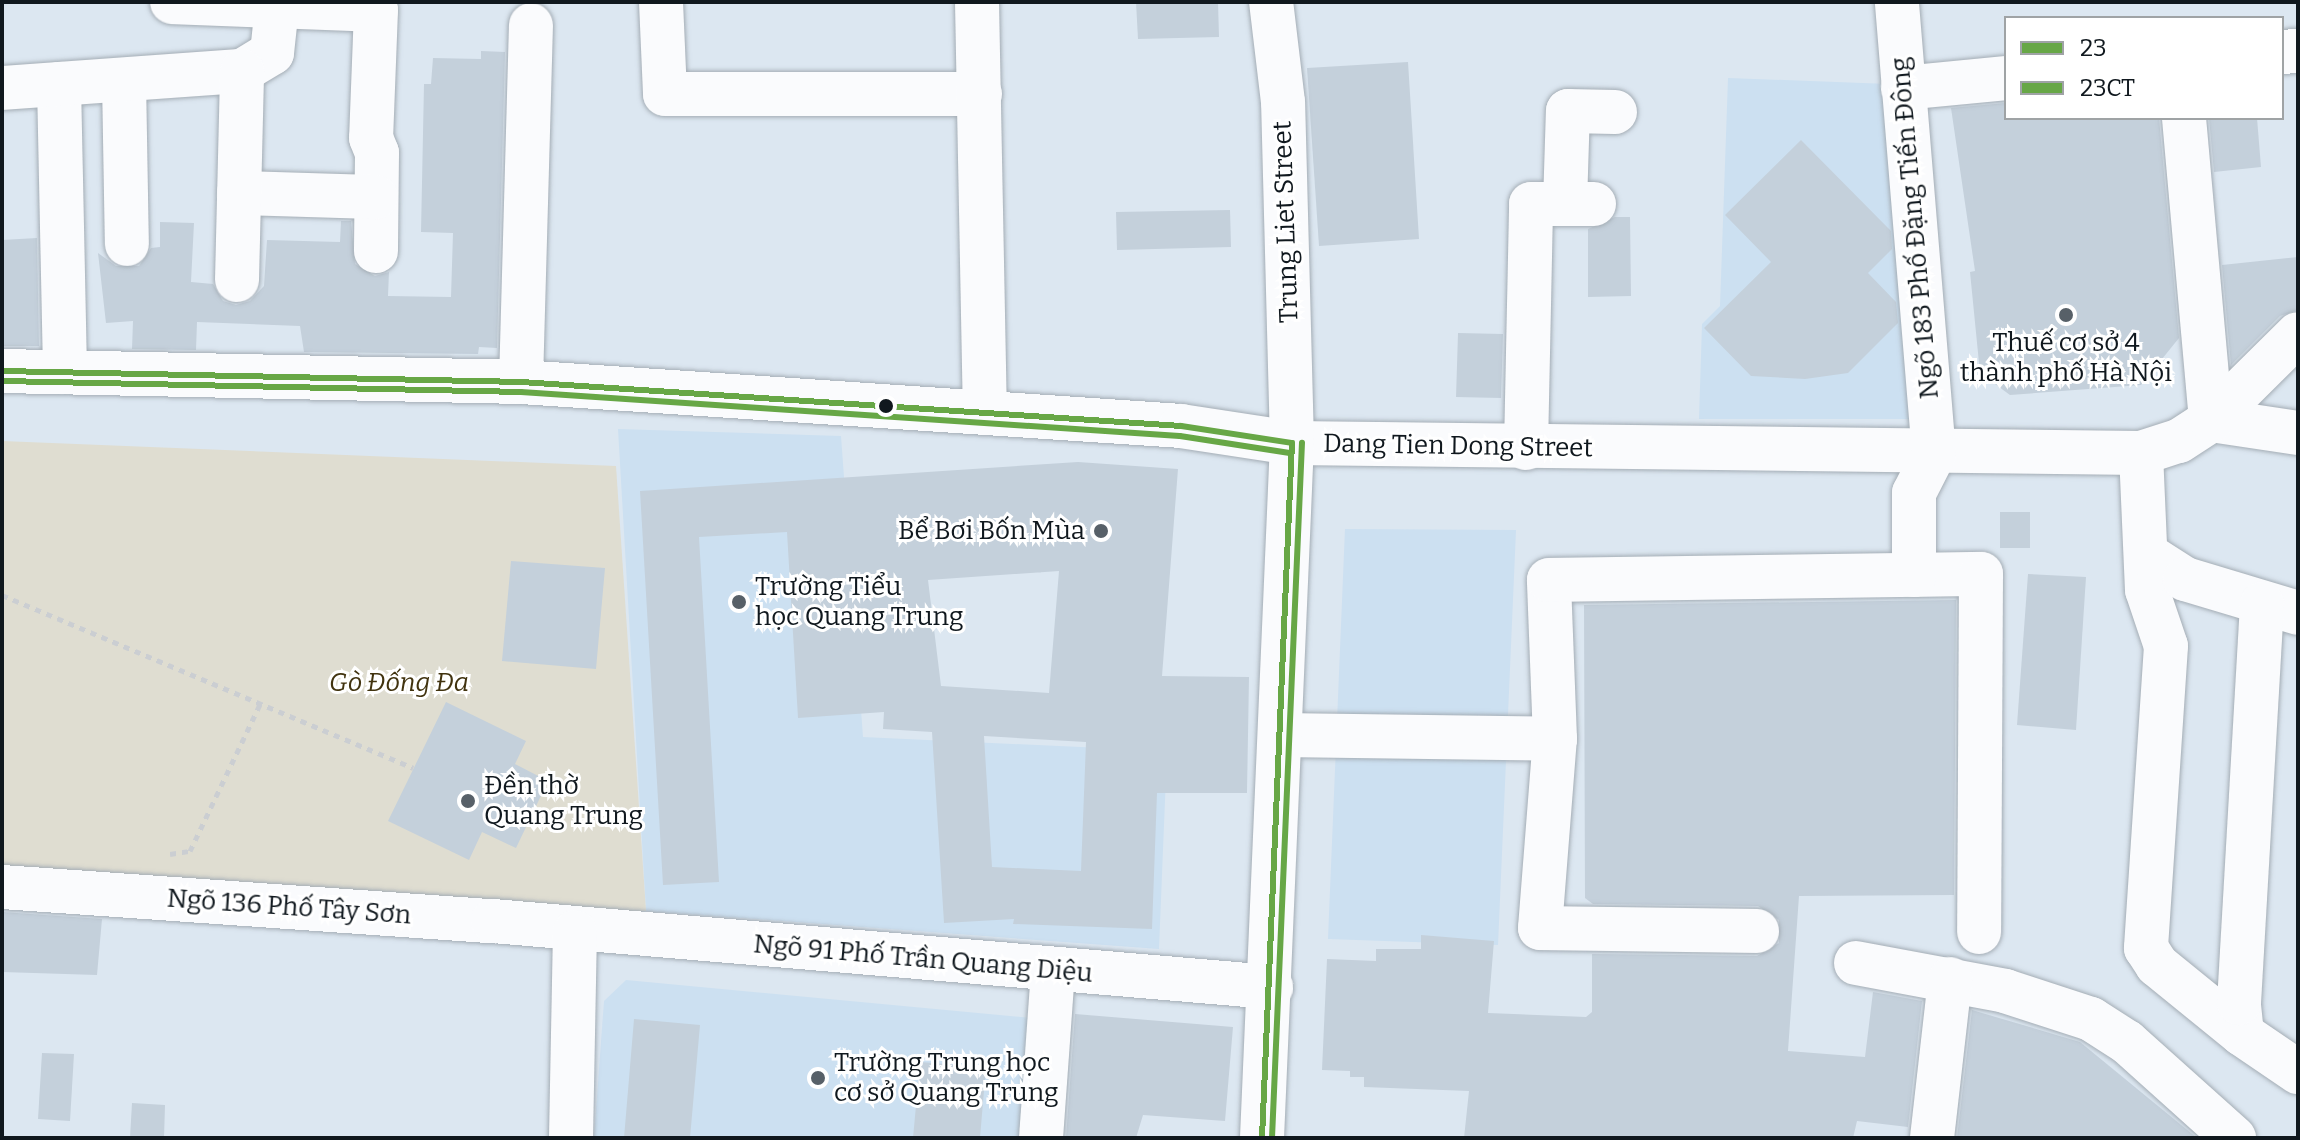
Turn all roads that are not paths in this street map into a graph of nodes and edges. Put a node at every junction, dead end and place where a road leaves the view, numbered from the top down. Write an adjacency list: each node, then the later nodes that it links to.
1 (172, 2): 6 (street)
2 (661, 2): 16 (street)
3 (977, 2): 16 (street)
4 (1271, 2): 31 (street, Trung Liet Street)
5 (1897, 2): 15 (street, Ngõ 183 Phố Đặng Tiến Đông)
6 (217, 4): 8 (street); 10 (street)
7 (322, 5): 8 (street); 20 (street)
8 (277, 6): 10 (street)
9 (531, 25): 27 (street)
10 (230, 72): 12 (street); 19 (street)
11 (2004, 78): 15 (street)
12 (124, 80): 13 (street); 21 (street)
13 (59, 84): 14 (street); 26 (street)
14 (2, 88)
15 (1903, 88): 34 (street, Ngõ 183 Phố Đặng Tiến Đông)
16 (980, 94): 28 (street)
17 (1615, 112): 32 (street)
18 (2184, 120): 29 (street)
19 (239, 193): 20 (street); 23 (street)
20 (376, 197): 22 (street)
21 (127, 244)
22 (376, 251)
23 (237, 280)
24 (2298, 334): 29 (street, Dang Tien Dong Street)
25 (2, 371): 26 (street, Dang Tien Dong Street)
26 (65, 372): 27 (street, Dang Tien Dong Street)
27 (521, 382): 28 (street, Dang Tien Dong Street)
28 (985, 410): 31 (street, Dang Tien Dong Street)
29 (2211, 420): 30 (street); 33 (street, Dang Tien Dong Street)
30 (2298, 433)
31 (1292, 443): 32 (street, Dang Tien Dong Street); 38 (street, Trung Liet Street)
32 (1526, 448): 34 (street, Dang Tien Dong Street)
33 (2141, 453): 34 (street, Dang Tien Dong Street); 35 (street)
34 (1934, 454): 36 (street)
35 (2146, 554): 37 (street); 48 (street)
36 (1914, 575): 39 (street); 43 (street)
37 (2280, 609): 48 (street)
38 (1283, 735): 39 (street); 47 (street, Trung Liet Street)
39 (1555, 739): 41 (street)
40 (2, 887): 42 (street, Ngõ 136 Phố Tây Sơn)
41 (1757, 931)
42 (575, 932): 45 (street, Ngõ 91 Phố Trần Quang Diệu); 50 (street)
43 (1979, 932)
44 (1856, 963): 46 (street)
45 (1053, 969): 47 (street, Ngõ 91 Phố Trần Quang Diệu); 51 (street)
46 (1950, 979): 53 (street); 54 (street)
47 (1271, 987): 52 (street, Trung Liet Street)
48 (2242, 1034): 49 (street)
49 (2298, 1072)
50 (571, 1138)
51 (1041, 1138)
52 (1262, 1138)
53 (1932, 1138)
54 (2234, 1138)

